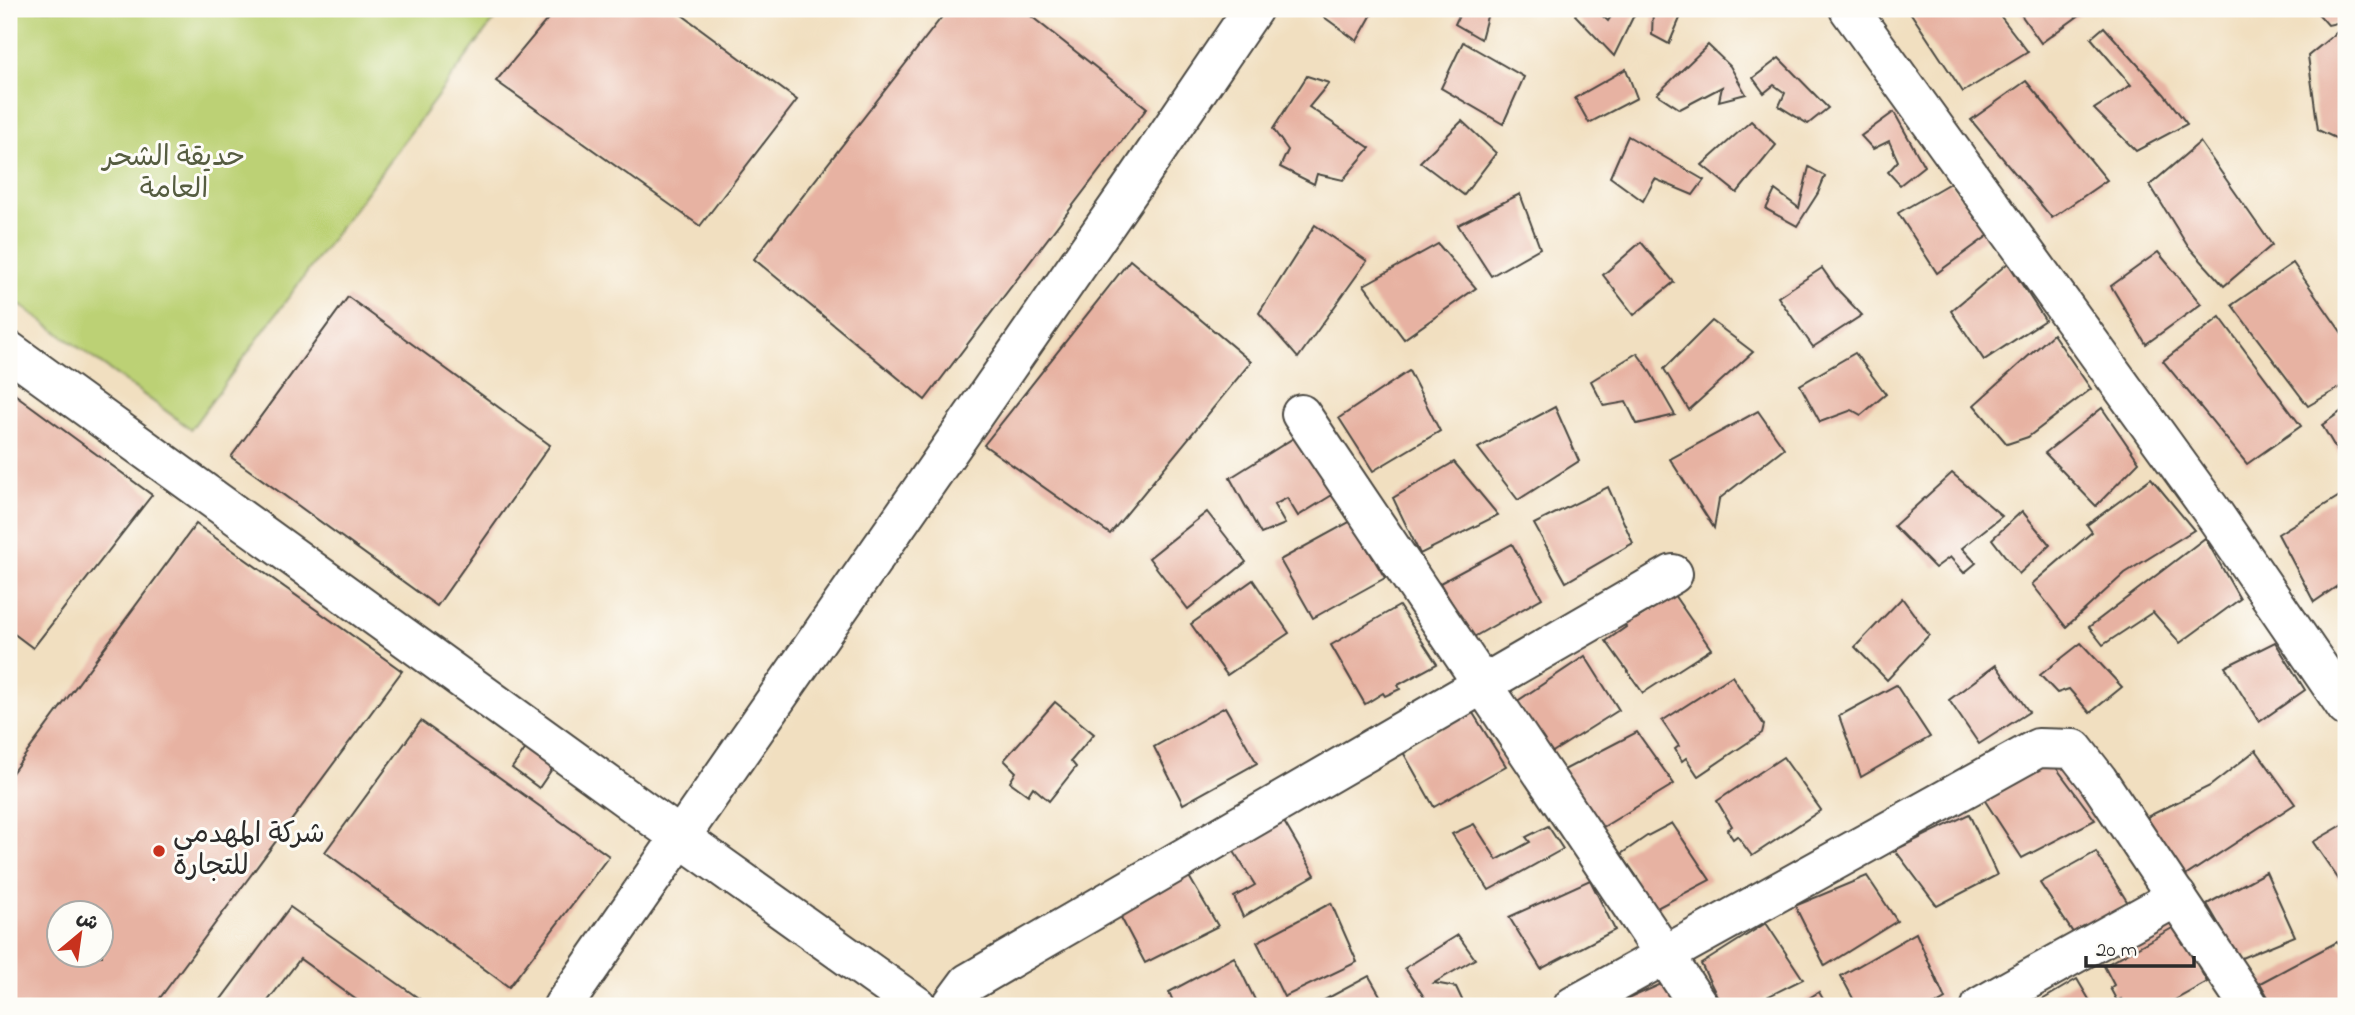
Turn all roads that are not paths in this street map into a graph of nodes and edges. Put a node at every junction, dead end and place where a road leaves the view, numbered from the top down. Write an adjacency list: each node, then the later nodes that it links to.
1 (1253, 9): 8 (street)
2 (1849, 9): 7 (street)
3 (9, 351): 8 (street)
4 (1301, 414): 6 (street)
5 (1673, 574): 6 (street)
6 (1482, 684): 10 (street); 13 (street)
7 (2346, 707)
8 (680, 837): 11 (street); 12 (street)
9 (2177, 897): 10 (street); 16 (street); 17 (street)
10 (1664, 956): 14 (street); 15 (street)
11 (563, 1006)
12 (917, 1006)
13 (951, 1006)
14 (1573, 1006)
15 (1699, 1006)
16 (1980, 1006)
17 (2249, 1006)

